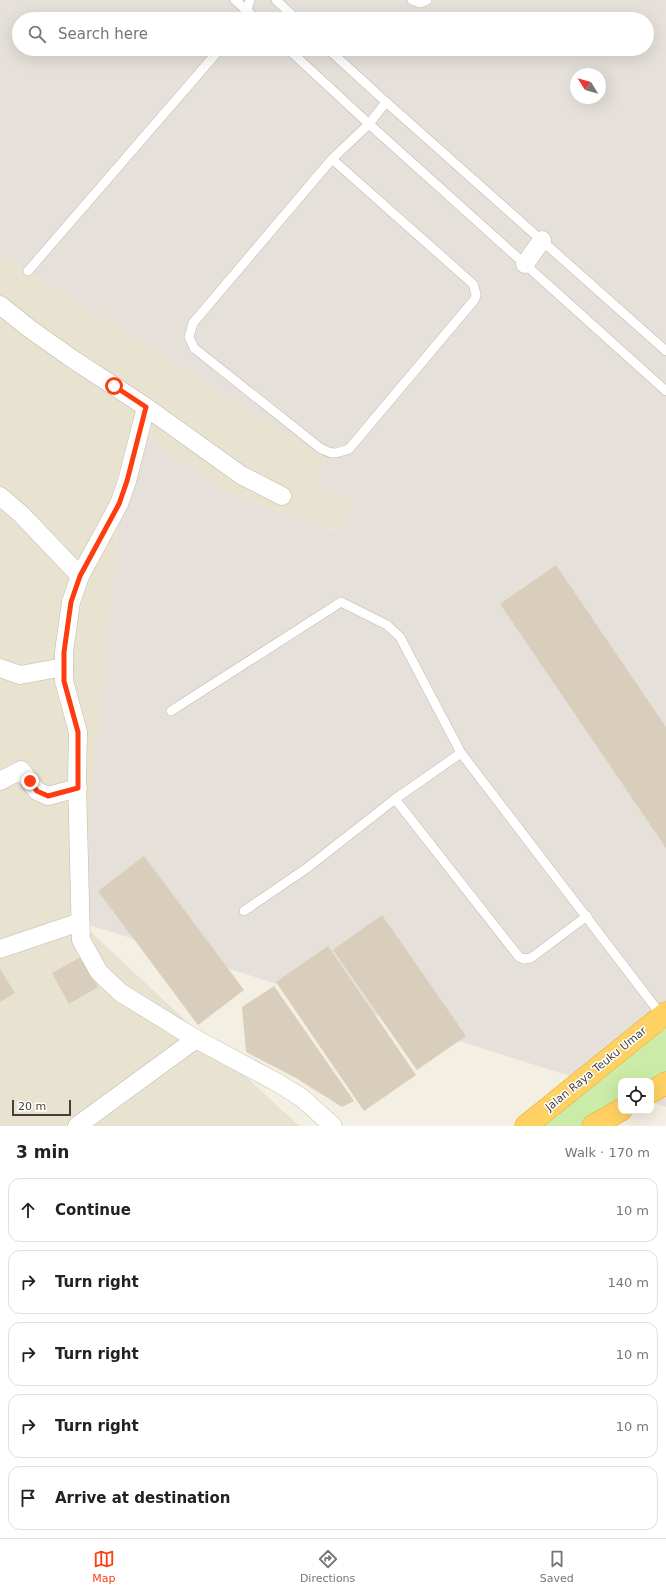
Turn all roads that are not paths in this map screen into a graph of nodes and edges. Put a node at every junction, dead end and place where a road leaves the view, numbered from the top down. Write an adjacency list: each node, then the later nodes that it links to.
1 (235, 0): 6 (lane)
2 (250, 0): 6 (lane)
3 (276, 0): 7 (lane)
4 (412, 0): 5 (lane)
5 (427, 0)
6 (247, 10)
7 (289, 12)
8 (214, 56): 16 (lane)
9 (296, 56): 12 (lane)
10 (336, 56): 11 (lane)
11 (386, 102): 12 (lane); 14 (lane)
12 (369, 124): 13 (lane); 15 (lane)
13 (332, 159): 13 (lane)
14 (542, 240): 15 (street); 18 (lane)
15 (525, 264): 19 (lane)
16 (28, 271)
17 (0, 305): 20 (street)
18 (666, 351)
19 (666, 391)
20 (146, 407): 21 (street); 23 (street)
21 (282, 496)
22 (2, 501): 23 (street)
23 (80, 576): 24 (street)
24 (64, 667): 25 (street); 29 (street)
25 (0, 668)
26 (171, 711): 27 (lane)
27 (461, 753): 30 (lane); 32 (lane)
28 (0, 781): 29 (street)
29 (78, 788): 33 (street)
30 (395, 799): 31 (lane); 32 (lane)
31 (244, 911)
32 (587, 916): 35 (lane)
33 (80, 922): 34 (street); 36 (street)
34 (0, 949)
35 (664, 1014): 42 (highway, Jalan Raya Teuku Umar)
36 (196, 1039): 40 (street); 41 (street)
37 (666, 1083): 38 (highway)
38 (654, 1090)
39 (618, 1112): 43 (highway)
40 (77, 1126)
41 (332, 1126)
42 (526, 1126)
43 (593, 1126)

